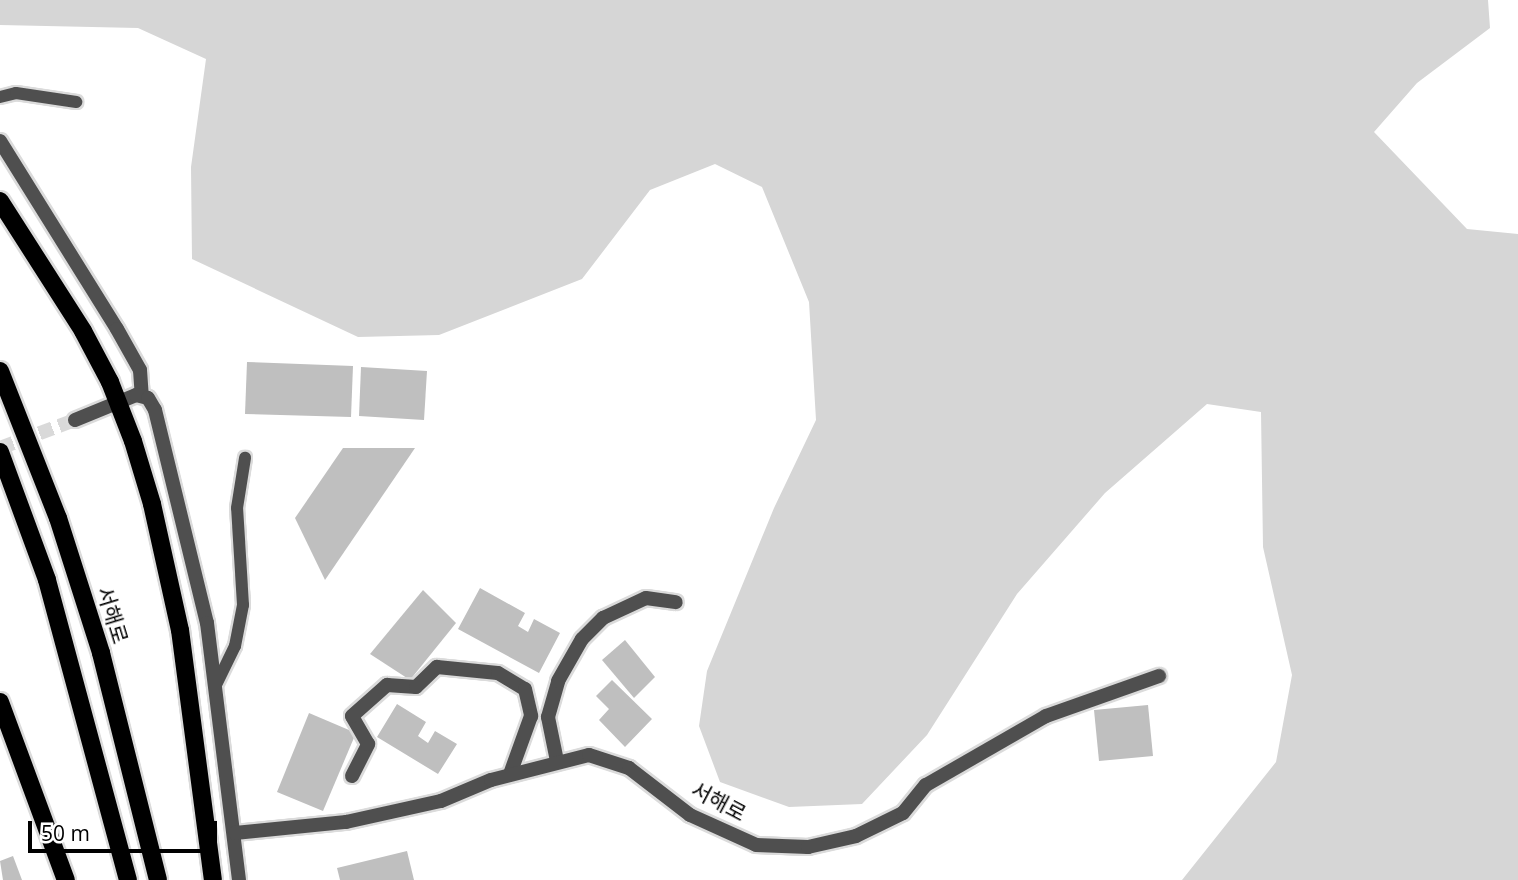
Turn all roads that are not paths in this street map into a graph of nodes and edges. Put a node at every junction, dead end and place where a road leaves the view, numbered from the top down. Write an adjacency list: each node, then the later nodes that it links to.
1 (0, 97): 2 (lane)
2 (76, 102)
3 (0, 141): 6 (street)
4 (0, 201): 7 (main road)
5 (0, 371): 21 (main road, 서해로)
6 (142, 396): 7 (street); 13 (street)
7 (118, 402): 8 (street); 22 (main road)
8 (75, 420)
9 (0, 452): 20 (main road)
10 (245, 458): 13 (lane)
11 (676, 601): 15 (street)
12 (1160, 676): 15 (street, 서해로)
13 (217, 683): 18 (street)
14 (0, 702): 19 (main road)
15 (557, 761): 16 (street, 서해로)
16 (510, 774): 17 (street); 18 (street, 서해로)
17 (352, 776)
18 (235, 833): 23 (street)
19 (66, 880)
20 (128, 880)
21 (158, 880)
22 (213, 880)
23 (239, 880)

